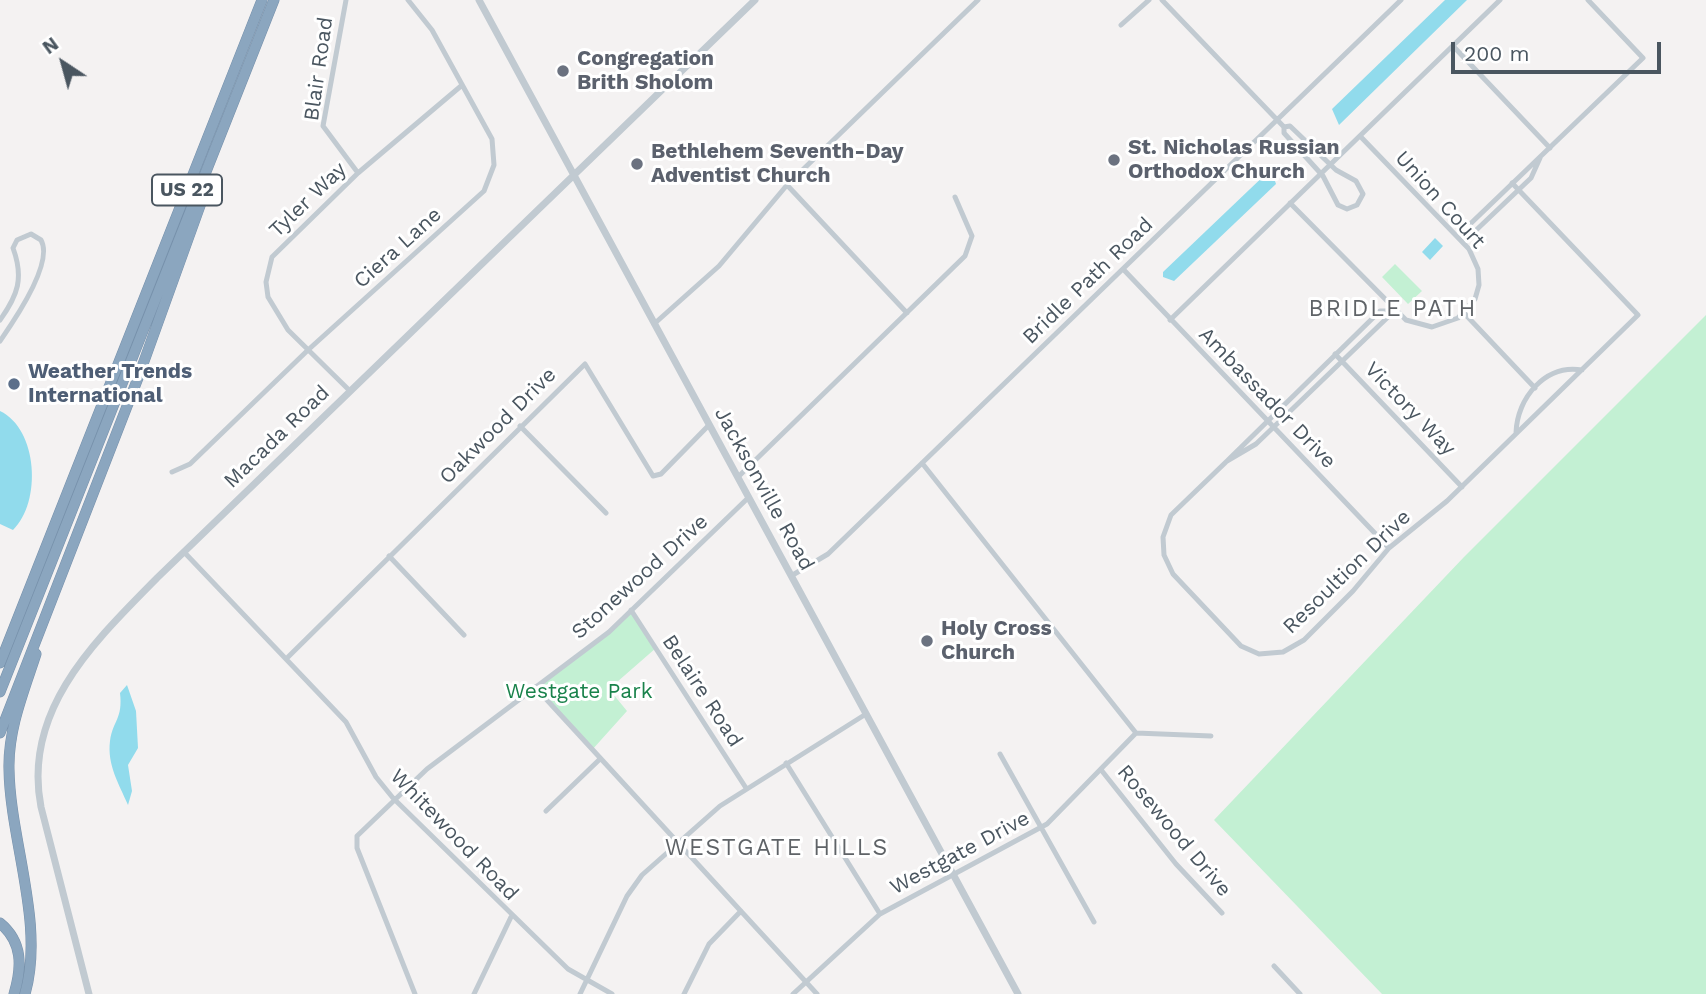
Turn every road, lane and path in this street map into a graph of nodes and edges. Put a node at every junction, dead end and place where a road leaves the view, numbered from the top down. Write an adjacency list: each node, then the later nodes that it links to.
1 (262, 0): 64 (highway, US 22)
2 (274, 0): 15 (highway, US 22)
3 (346, 0): 23 (street, Blair Road)
4 (408, 0): 16 (street, Ciera Lane)
5 (479, 0): 25 (street, Jacksonville Road)
6 (755, 0): 25 (street, Macada Road)
7 (978, 0): 27 (street)
8 (1149, 0): 13 (street)
9 (1162, 0): 17 (street)
10 (1401, 0): 17 (street, Bridle Path Road)
11 (1500, 0): 14 (street)
12 (1588, 0): 20 (street)
13 (1121, 25)
14 (1453, 46): 19 (street); 20 (street)
15 (240, 86): 60 (highway); 70 (highway, US 22)
16 (461, 86): 23 (street, Tyler Way); 40 (street, Ciera Lane)
17 (1277, 120): 18 (street); 32 (street, Bridle Path Road)
18 (1284, 127): 22 (street); 24 (street)
19 (1360, 136): 22 (street); 31 (street, Union Court)
20 (1550, 148): 21 (street)
21 (1540, 158): 26 (street); 28 (street)
22 (1330, 164): 24 (street); 24 (street)
23 (358, 173): 40 (street, Tyler Way)
24 (1320, 173): 30 (street)
25 (573, 174): 38 (street, Jacksonville Road); 45 (street, Macada Road)
26 (1512, 183): 28 (street, Resoultion Drive); 31 (street)
27 (786, 185): 34 (street); 38 (street)
28 (1519, 190): 31 (street); 43 (street, Resoultion Drive)
29 (955, 197): 34 (street)
30 (1290, 203): 33 (street); 37 (street)
31 (1463, 237): 35 (street, Union Court)
32 (1122, 269): 37 (street, Ambassador Drive); 52 (street, Bridle Path Road)
33 (1389, 309): 35 (street); 41 (street, Resoultion Drive); 42 (street, Resoultion Drive)
34 (906, 313): 54 (street)
35 (1464, 313): 44 (street)
36 (0, 320): 39 (street)
37 (1170, 320): 46 (street, Ambassador Drive)
38 (654, 324): 47 (street, Jacksonville Road)
39 (0, 341)
40 (308, 349): 45 (street, Tyler Way); 53 (street, Ciera Lane)
41 (1335, 354): 42 (street, Victory Way); 46 (street, Resoultion Drive)
42 (1342, 361): 49 (street, Resoultion Drive); 55 (street, Victory Way)
43 (1582, 370): 44 (street, Resoultion Drive); 50 (street, Resoultion Drive)
44 (1535, 388): 50 (street, Resoultion Drive)
45 (350, 391): 59 (street, Macada Road)
46 (1266, 420): 49 (street, Ambassador Drive); 51 (street, Resoultion Drive)
47 (709, 425): 48 (street, Oakwood Drive); 54 (street, Jacksonville Road)
48 (520, 426): 57 (street); 61 (street, Oakwood Drive)
49 (1273, 428): 51 (street, Resoultion Drive); 58 (street, Ambassador Drive)
50 (1516, 433): 55 (street, Resoultion Drive)
51 (1227, 461): 58 (street, Resoultion Drive)
52 (922, 463): 62 (street, Bridle Path Road); 73 (street)
53 (172, 472)
54 (738, 477): 56 (street, Jacksonville Road)
55 (1462, 486): 58 (street, Resoultion Drive)
56 (749, 497): 62 (street, Jacksonville Road); 63 (street, Stonewood Drive)
57 (606, 513)
58 (1389, 548)
59 (184, 552): 67 (street, Whitewood Road); 96 (street, Macada Road)
60 (68, 555): 72 (highway); 95 (highway)
61 (389, 556): 65 (street); 67 (street, Oakwood Drive)
62 (791, 576): 71 (street, Jacksonville Road)
63 (631, 610): 69 (street, Stonewood Drive); 79 (street, Belaire Road)
64 (20, 611): 66 (highway); 68 (highway, US 22)
65 (464, 635)
66 (0, 649)
67 (286, 659): 80 (street, Whitewood Road)
68 (0, 663)
69 (535, 687): 76 (street); 80 (street, Stonewood Drive)
70 (0, 692)
71 (866, 714): 77 (street); 84 (street, Jacksonville Road)
72 (0, 733)
73 (1136, 733): 74 (street); 78 (street, Westgate Drive)
74 (1211, 736)
75 (1000, 754): 82 (street)
76 (600, 759): 81 (street); 83 (street)
77 (786, 762): 79 (street); 87 (street)
78 (1102, 771): 82 (street, Westgate Drive); 86 (street, Rosewood Drive)
79 (746, 788): 83 (street)
80 (393, 798): 88 (street, Whitewood Road); 97 (street, Stonewood Drive)
81 (546, 811)
82 (1042, 827): 84 (street, Westgate Drive); 89 (street)
83 (679, 841): 85 (street); 93 (street)
84 (954, 875): 87 (street, Westgate Drive); 104 (street, Jacksonville Road)
85 (741, 911): 92 (street); 101 (street)
86 (1222, 913)
87 (880, 914): 92 (street, Westgate Drive)
88 (512, 917): 93 (street, Whitewood Road); 98 (street)
89 (1094, 922)
90 (0, 923): 94 (highway)
91 (1274, 966): 105 (street)
92 (804, 981): 102 (street, Westgate Drive); 103 (street)
93 (586, 982): 99 (street); 100 (street, Whitewood Road)
94 (14, 994)
95 (25, 994)
96 (89, 994)
97 (415, 994)
98 (474, 994)
99 (580, 994)
100 (612, 994)
101 (684, 994)
102 (793, 994)
103 (817, 994)
104 (1018, 994)
105 (1300, 994)

